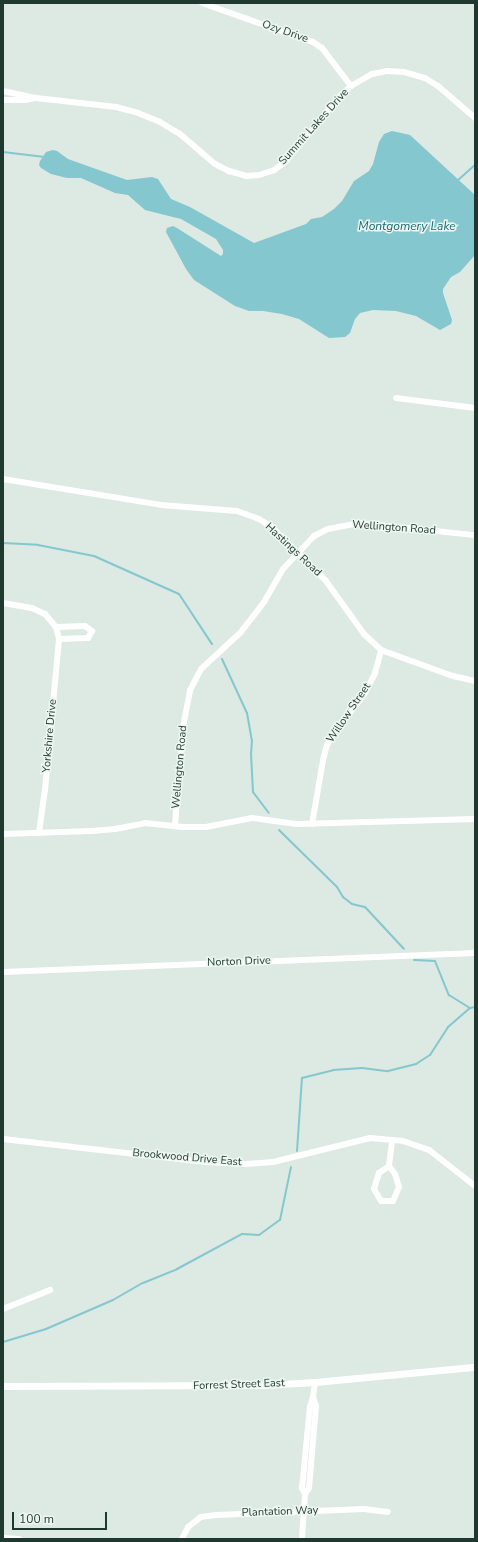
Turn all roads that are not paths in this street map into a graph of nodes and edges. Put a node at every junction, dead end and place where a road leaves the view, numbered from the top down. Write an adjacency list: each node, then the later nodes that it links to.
1 (202, 3): 2 (street, Ozy Drive)
2 (351, 86): 4 (street, Summit Lakes Drive); 6 (street, Summit Lakes Drive)
3 (3, 91): 4 (street, Summit Lakes Drive)
4 (36, 98): 5 (street, Summit Lakes Drive)
5 (3, 100)
6 (475, 118)
7 (396, 398): 8 (street)
8 (475, 408)
9 (3, 479): 11 (street, Hastings Road)
10 (475, 535): 11 (street, Wellington Road)
11 (298, 552): 15 (street, Hastings Road); 19 (street, Wellington Road)
12 (3, 603): 13 (street, Yorkshire Drive)
13 (56, 627): 14 (street, Yorkshire Drive); 14 (street)
14 (59, 639): 20 (street, Yorkshire Drive)
15 (381, 650): 16 (street, Hastings Road); 18 (street, Willow Street)
16 (475, 681)
17 (475, 819): 18 (street, Wellington Road)
18 (312, 824): 19 (street, Wellington Road)
19 (175, 825): 20 (street, Wellington Road)
20 (39, 833): 21 (street, Wellington Road)
21 (3, 834)
22 (475, 953): 23 (street, Norton Drive)
23 (3, 972)
24 (3, 1138): 25 (street, Brookwood Drive East)
25 (392, 1140): 26 (street); 27 (street, Brookwood Drive East)
26 (389, 1166): 26 (street)
27 (475, 1186)
28 (50, 1290): 29 (street)
29 (3, 1309)
30 (475, 1367): 31 (street, Forrest Street East)
31 (315, 1382): 32 (street, Forrest Street East); 33 (street)
32 (3, 1386)
33 (304, 1511): 34 (street, Plantation Way); 37 (street, Plantation Way); 38 (street)
34 (388, 1512)
35 (3, 1538): 36 (street)
36 (19, 1539)
37 (182, 1539)
38 (302, 1539)

